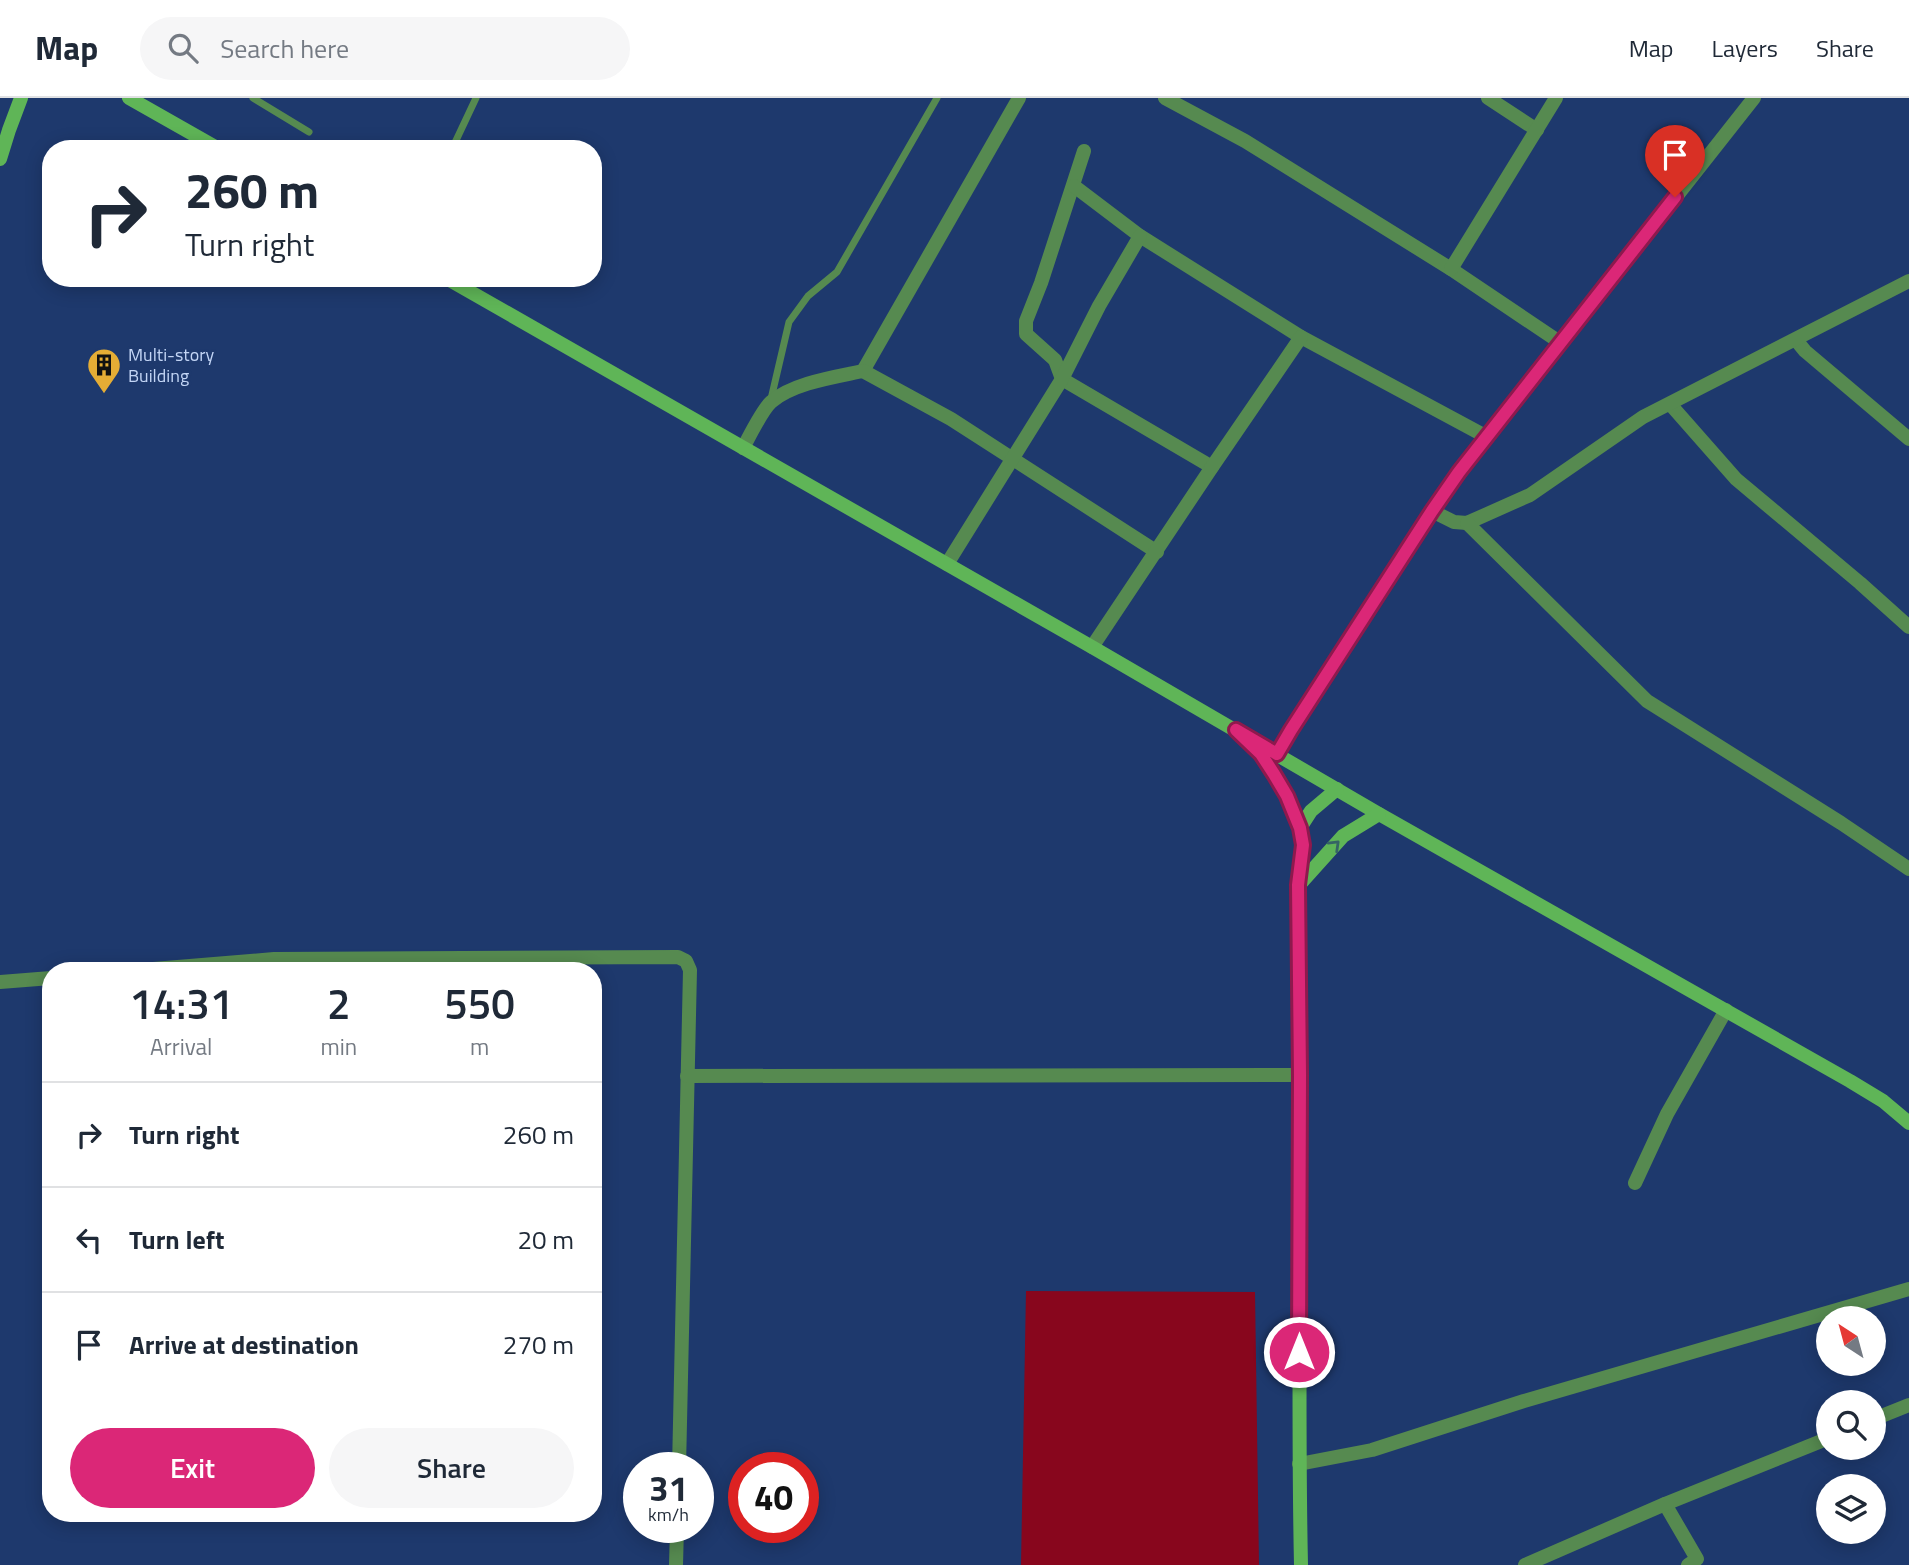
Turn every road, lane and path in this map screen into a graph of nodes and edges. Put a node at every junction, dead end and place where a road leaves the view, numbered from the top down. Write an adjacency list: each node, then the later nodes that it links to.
1 (21, 98): 16 (street)
2 (129, 98): 13 (street)
3 (253, 98): 12 (lane)
4 (476, 98): 14 (lane)
5 (937, 98): 27 (lane)
6 (1019, 98): 25 (street)
7 (1165, 98): 19 (street)
8 (1488, 98): 11 (street)
9 (1556, 98): 11 (street)
10 (1754, 98): 24 (street)
11 (1537, 130): 19 (street)
12 (309, 132)
13 (203, 140)
14 (456, 140)
15 (1084, 151): 17 (street)
16 (0, 159)
17 (1074, 186): 18 (street); 26 (street)
18 (1140, 236): 22 (street); 26 (street)
19 (1451, 269): 24 (street)
20 (1909, 281): 23 (street)
21 (462, 287): 31 (street)
22 (1301, 337): 29 (street); 33 (street)
23 (1796, 340): 28 (street); 30 (street)
24 (1560, 343): 29 (street)
25 (863, 371): 27 (street); 32 (street)
26 (1062, 379): 32 (street); 33 (street)
27 (770, 403): 31 (street)
28 (1670, 404): 35 (street); 38 (street)
29 (1486, 437): 34 (street)
30 (1909, 439)
31 (743, 448): 37 (street)
32 (1013, 458): 36 (street); 37 (street)
33 (1212, 467): 36 (street)
34 (1432, 511): 35 (street); 41 (street)
35 (1467, 523): 45 (street)
36 (1157, 552): 39 (street)
37 (947, 564): 39 (street)
38 (1909, 627)
39 (1092, 647): 40 (street)
40 (1236, 730): 41 (street); 44 (street)
41 (1277, 754): 42 (street)
42 (1337, 789): 43 (street); 44 (street)
43 (1379, 814): 46 (street, one-way to 43); 50 (street)
44 (1300, 828): 46 (street)
45 (1909, 869)
46 (1298, 885): 51 (street)
47 (238, 962): 52 (street)
48 (42, 979): 49 (street)
49 (0, 982)
50 (1726, 1010): 53 (street); 54 (street)
51 (1300, 1075): 52 (street); 60 (street)
52 (687, 1076): 59 (street)
53 (1909, 1123)
54 (1635, 1183)
55 (1909, 1289): 60 (street)
56 (1909, 1405): 57 (street)
57 (1886, 1414)
58 (1816, 1443): 61 (street)
59 (678, 1452)
60 (1299, 1464): 64 (street)
61 (1665, 1504): 65 (street); 66 (street)
62 (677, 1543): 63 (street)
63 (676, 1565)
64 (1301, 1565)
65 (1525, 1565)
66 (1688, 1565)

